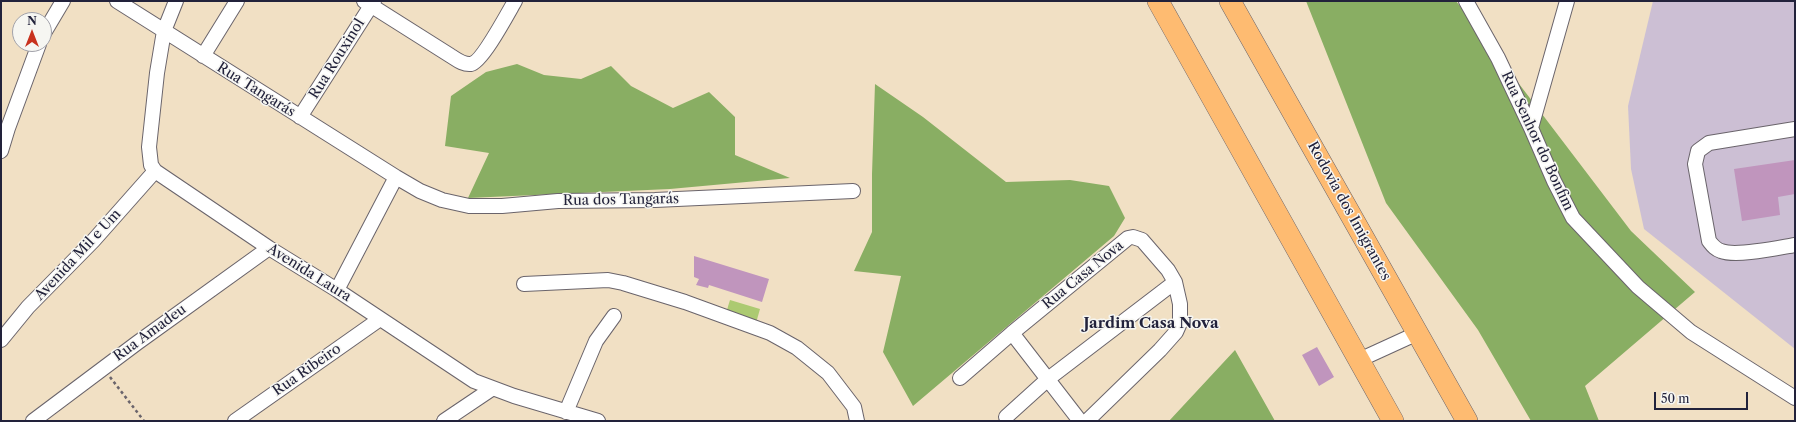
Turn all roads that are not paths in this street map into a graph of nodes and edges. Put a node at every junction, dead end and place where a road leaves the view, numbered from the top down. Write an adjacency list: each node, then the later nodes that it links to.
1 (63, 1): 11 (street)
2 (117, 1): 12 (street, Rua Tangarás)
3 (176, 1): 12 (street)
4 (237, 1): 14 (street)
5 (515, 1): 10 (street)
6 (1158, 1): 32 (highway)
7 (1230, 1): 30 (highway, Rodovia dos Imigrantes)
8 (1466, 1): 16 (street, Rua Senhor do Bonfim)
9 (1567, 1): 16 (street)
10 (369, 3): 15 (street, Rua Rouxinol)
11 (52, 20)
12 (164, 31): 14 (street, Rua Tangarás); 19 (street)
13 (36, 52): 18 (street)
14 (203, 56): 15 (street, Rua Tangarás)
15 (300, 117): 20 (street, Rua Tangarás)
16 (1531, 128): 36 (street, Rua Senhor do Bonfim)
17 (1795, 129): 22 (street)
18 (1, 151)
19 (155, 171): 23 (street, Avenida Laura); 31 (street, Avenida Mil e Um)
20 (396, 177): 21 (street, Rua dos Tangarás); 26 (street)
21 (853, 191)
22 (1795, 245)
23 (269, 248): 26 (street, Avenida Laura); 39 (street, Rua Amadeu)
24 (1175, 282): 29 (street, Rua Casa Nova); 34 (street); 45 (street, Rua Casa Nova)
25 (524, 284): 43 (street)
26 (337, 290): 28 (street, Avenida Laura)
27 (614, 316): 37 (street)
28 (380, 319): 35 (street, Avenida Laura); 40 (street, Rua Ribeiro)
29 (1012, 333): 33 (street, Rua Casa Nova); 34 (street)
30 (1418, 333): 32 (street); 47 (highway, Rodovia dos Imigrantes)
31 (1, 340)
32 (1359, 360): 46 (highway)
33 (960, 378)
34 (1048, 379): 38 (street); 44 (street)
35 (493, 388): 37 (street, Avenida Laura); 41 (street)
36 (1795, 398)
37 (569, 416): 42 (street, Avenida Laura)
38 (1006, 417)
39 (33, 421)
40 (235, 421)
41 (444, 421)
42 (598, 421)
43 (857, 421)
44 (1080, 421)
45 (1087, 421)
46 (1393, 421)
47 (1467, 421)

